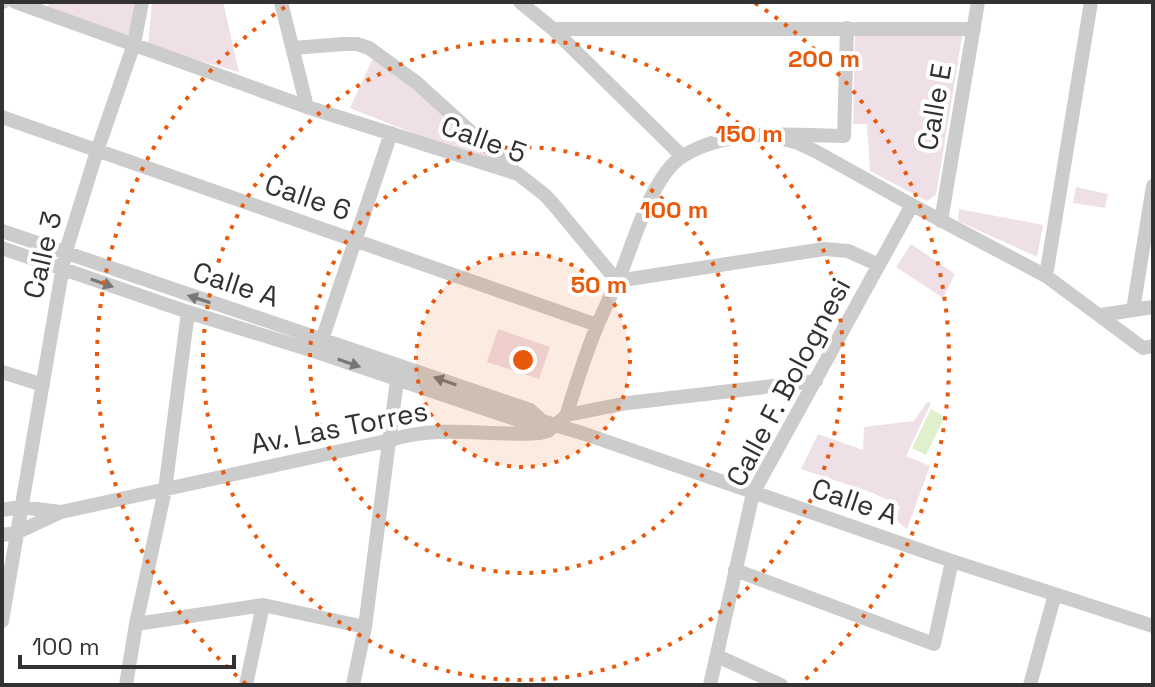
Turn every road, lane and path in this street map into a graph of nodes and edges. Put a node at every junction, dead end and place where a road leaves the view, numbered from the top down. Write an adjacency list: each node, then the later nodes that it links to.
1 (15, 2): 10 (street, Calle 5)
2 (142, 2): 10 (street, Calle 3)
3 (281, 2): 11 (street)
4 (520, 2): 8 (street)
5 (978, 2): 9 (street, Calle E)
6 (1091, 2): 27 (street)
7 (847, 28): 8 (street); 9 (street); 15 (street)
8 (553, 29): 17 (street)
9 (974, 29): 21 (street, Calle E)
10 (134, 44): 12 (street, Calle 5); 16 (street, Calle 3)
11 (293, 48): 12 (street); 18 (street)
12 (307, 107): 14 (street, Calle 5)
13 (2, 117): 16 (street, Calle 6)
14 (391, 133): 18 (street, Calle 5); 23 (street)
15 (763, 134): 17 (street); 20 (street)
16 (97, 151): 23 (street, Calle 6); 25 (street, Calle 3)
17 (682, 156): 28 (street)
18 (518, 174): 28 (street, Calle 5)
19 (1153, 186): 30 (street)
20 (912, 205): 21 (street); 26 (street, Calle F. Bolognesi)
21 (941, 221): 27 (street)
22 (2, 231): 25 (street, Calle A)
23 (355, 241): 33 (street, Calle 6); 34 (street)
24 (2, 248): 25 (street, Calle A)
25 (64, 261): 31 (street, Calle A, one-way to 31); 34 (street, Calle A, one-way to 25); 39 (street, Calle 3)
26 (879, 265): 28 (street); 38 (street, Calle F. Bolognesi)
27 (1046, 276): 32 (street)
28 (617, 281): 33 (street)
29 (1153, 307): 30 (street)
30 (1133, 310): 32 (street)
31 (188, 312): 37 (street, Calle A, one-way to 37); 42 (street)
32 (1101, 315): 35 (street)
33 (597, 325): 40 (street)
34 (322, 340): 40 (street, Calle A, one-way to 34)
35 (1153, 346)
36 (2, 372): 39 (street)
37 (397, 380): 40 (street, Calle A); 41 (street)
38 (816, 381): 40 (street, Av. Las Torres); 43 (street, Calle F. Bolognesi)
39 (43, 385): 44 (street, Calle 3)
40 (554, 421): 41 (street, Av. Las Torres); 43 (street, Calle A)
41 (391, 440): 42 (street, Av. Las Torres); 55 (street)
42 (165, 490): 46 (street, Av. Las Torres); 53 (street)
43 (753, 493): 48 (street, Calle A); 49 (street, Calle F. Bolognesi)
44 (20, 507): 45 (street, Av. Las Torres); 46 (street, Av. Las Torres); 47 (street, Calle 3)
45 (2, 510)
46 (61, 512): 47 (street, Av. Las Torres)
47 (9, 534): 52 (street, Calle 3)
48 (952, 561): 49 (street); 50 (street, Calle A)
49 (735, 570): 56 (street, Calle F. Bolognesi)
50 (1055, 594): 54 (street, Calle A); 62 (street)
51 (263, 605): 53 (street); 55 (street); 59 (street)
52 (2, 621)
53 (136, 624): 58 (street)
54 (1153, 626)
55 (365, 627): 57 (street)
56 (717, 656): 60 (street, Calle F. Bolognesi); 61 (street)
57 (358, 683)
58 (126, 685)
59 (246, 685)
60 (710, 685)
61 (781, 685)
62 (1030, 685)

